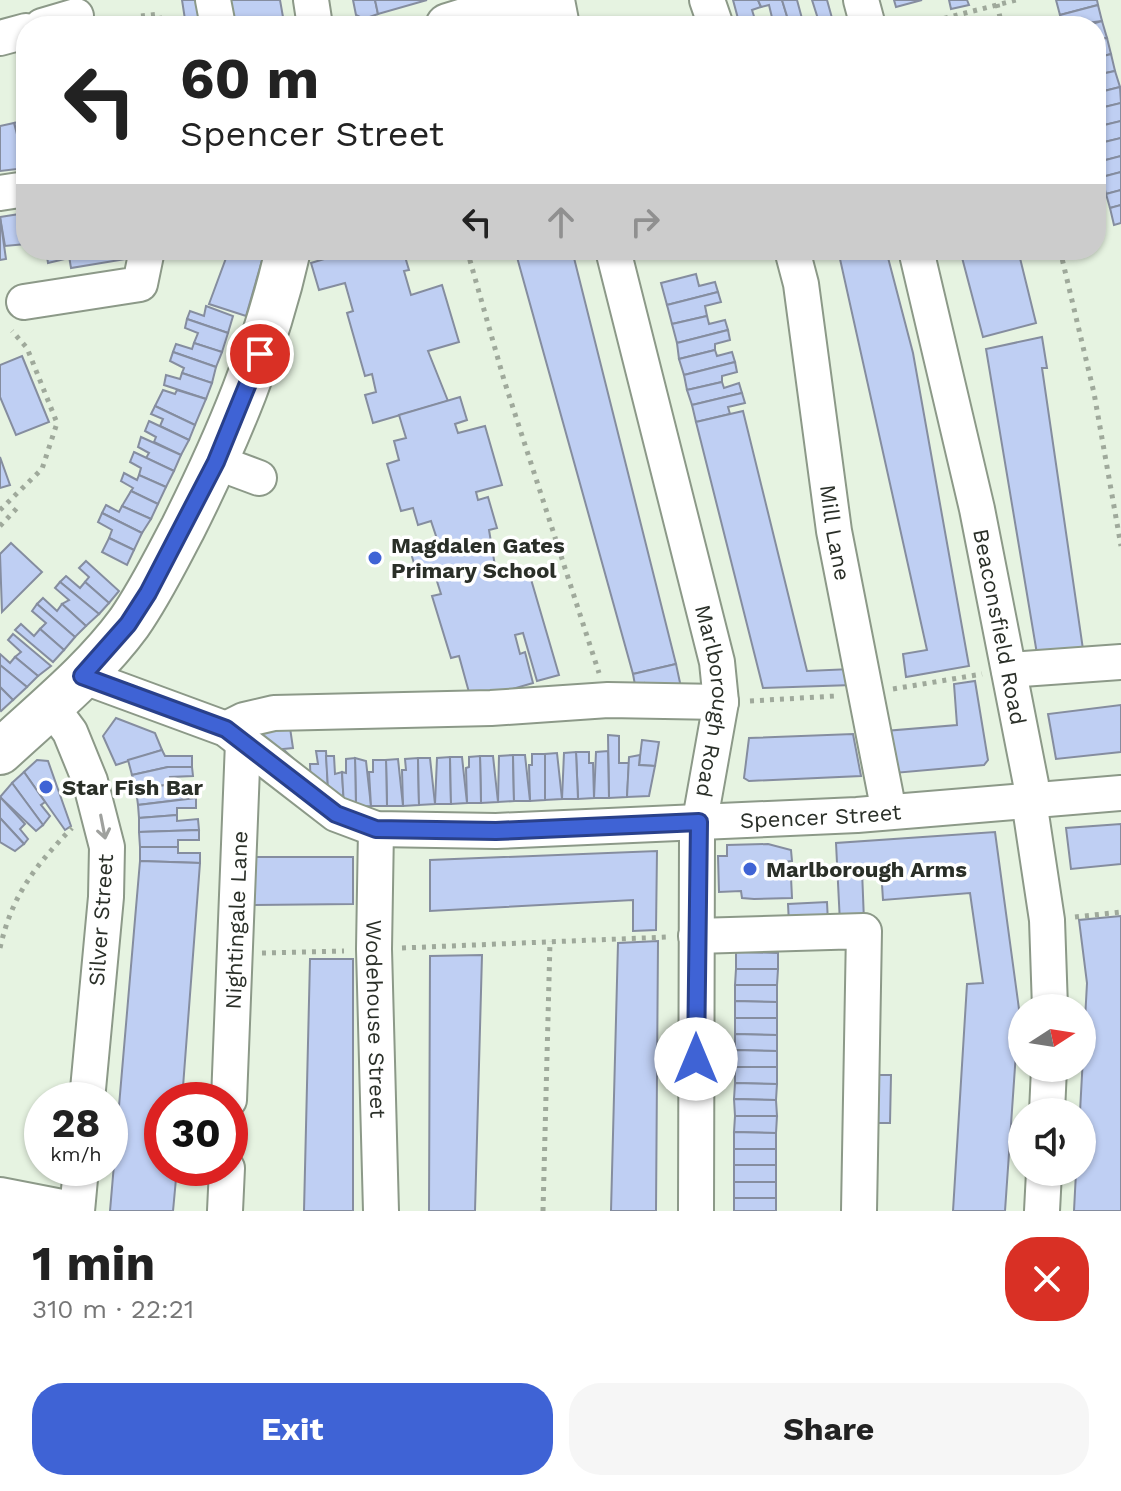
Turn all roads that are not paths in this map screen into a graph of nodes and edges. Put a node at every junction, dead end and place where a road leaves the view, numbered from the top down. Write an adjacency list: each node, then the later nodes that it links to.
1 (532, 0): 2 (main road)
2 (480, 16)
3 (145, 260): 8 (street)
4 (285, 260): 9 (main road)
5 (616, 260): 14 (street, Marlborough Road)
6 (795, 260): 20 (street, Mill Lane)
7 (918, 260): 12 (street, Beaconsfield Road)
8 (16, 315)
9 (216, 462): 10 (street); 13 (main road)
10 (259, 478)
11 (1121, 662): 12 (street)
12 (1009, 670): 19 (street, Beaconsfield Road)
13 (82, 676): 15 (main road); 16 (street, Spencer Street)
14 (721, 702): 16 (street); 21 (street, Marlborough Road)
15 (50, 705): 17 (main road); 25 (street, Silver Street, one-way to 25)
16 (234, 736): 22 (street, Spencer Street); 26 (street, Nightingale Lane)
17 (0, 752)
18 (1121, 793): 19 (street, Spencer Street)
19 (1031, 799): 20 (street, Spencer Street); 24 (street, Beaconsfield Road)
20 (889, 812): 21 (street, Spencer Street)
21 (699, 822): 22 (street, Spencer Street); 23 (street, Marlborough Road)
22 (376, 829): 33 (street, Wodehouse Street)
23 (696, 936): 34 (street, Marlborough Road); 35 (street)
24 (1050, 994)
25 (89, 1082)
26 (230, 1082)
27 (79, 1186): 31 (street)
28 (226, 1186): 32 (street)
29 (1043, 1186): 36 (street)
30 (0, 1195): 31 (street)
31 (77, 1211)
32 (225, 1211)
33 (381, 1211)
34 (696, 1211)
35 (859, 1211)
36 (1042, 1211)

